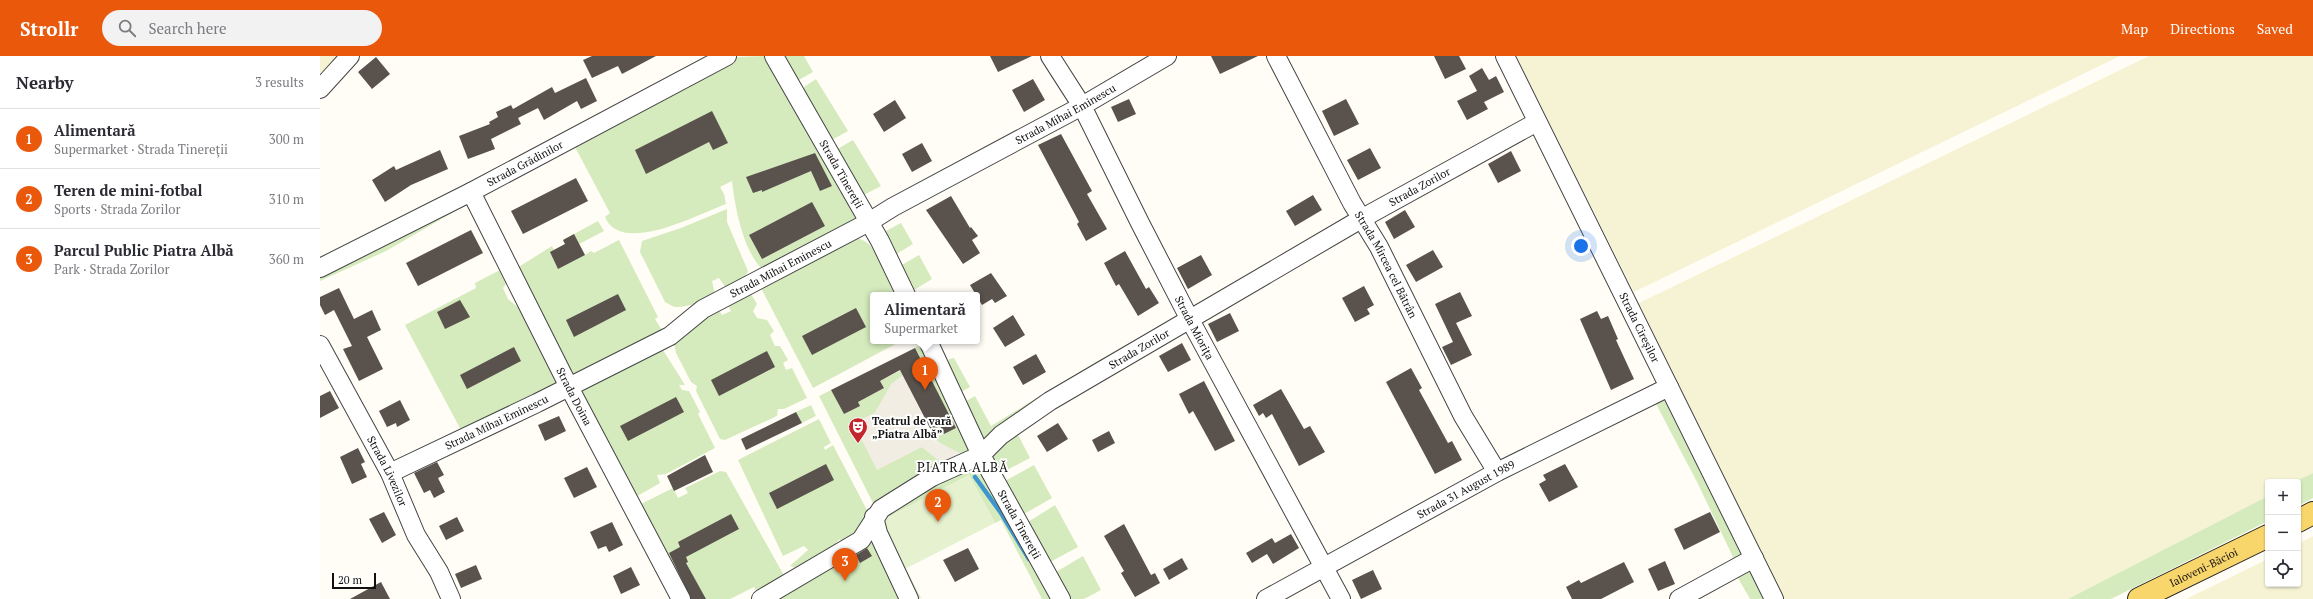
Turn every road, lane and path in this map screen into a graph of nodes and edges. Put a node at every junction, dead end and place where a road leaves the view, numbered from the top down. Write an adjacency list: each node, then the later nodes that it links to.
1 (350, 56): 8 (street)
2 (727, 56): 11 (street, Strada Grădinilor)
3 (774, 56): 13 (street, Strada Tinereţii)
4 (1050, 56): 9 (street, Strada Mioriţa)
5 (1167, 56): 9 (street, Strada Mihai Eminescu)
6 (1276, 56): 12 (street, Strada Mircea cel Bătrân)
7 (1505, 56): 10 (street, Strada Cireşilor)
8 (320, 89)
9 (1082, 106): 13 (street, Strada Mihai Eminescu); 16 (street, Strada Mioriţa)
10 (1537, 122): 12 (street, Strada Zorilor); 20 (street, Strada Cireşilor)
11 (472, 192): 14 (street, Strada Grădinilor); 19 (street, Strada Doina)
12 (1361, 219): 16 (street, Strada Zorilor); 22 (street, Strada Mircea cel Bătrân)
13 (869, 222): 15 (street, Strada Tinereţii); 19 (street, Strada Mihai Eminescu)
14 (320, 268)
15 (904, 292)
16 (1189, 318): 21 (street, Strada Zorilor); 29 (street, Strada Mioriţa)
17 (929, 344): 21 (street, Strada Tinereţii)
18 (320, 345): 23 (street, Strada Livezilor)
19 (569, 387): 23 (street, Strada Mihai Eminescu); 31 (street, Strada Doina)
20 (1670, 387): 22 (street, Strada 31 August 1989); 28 (street, Strada Cireşilor)
21 (981, 455): 25 (street, Strada Zorilor); 34 (street, Strada Tinereţii)
22 (1497, 472): 29 (street, Strada 31 August 1989)
23 (390, 473): 30 (street, Strada Livezilor)
24 (2313, 514): 26 (main road)
25 (874, 517): 32 (street, Strada Zorilor); 33 (street)
26 (2301, 520)
27 (2265, 537): 39 (main road, Ialoveni-Băcioi)
28 (1754, 558): 37 (street); 38 (street, Strada Cireşilor)
29 (1323, 567): 35 (street, Strada 31 August 1989); 36 (street, Strada Mioriţa)
30 (451, 599)
31 (681, 599)
32 (761, 599)
33 (909, 599)
34 (1061, 599)
35 (1266, 599)
36 (1342, 599)
37 (1679, 599)
38 (1774, 599)
39 (2139, 599)

